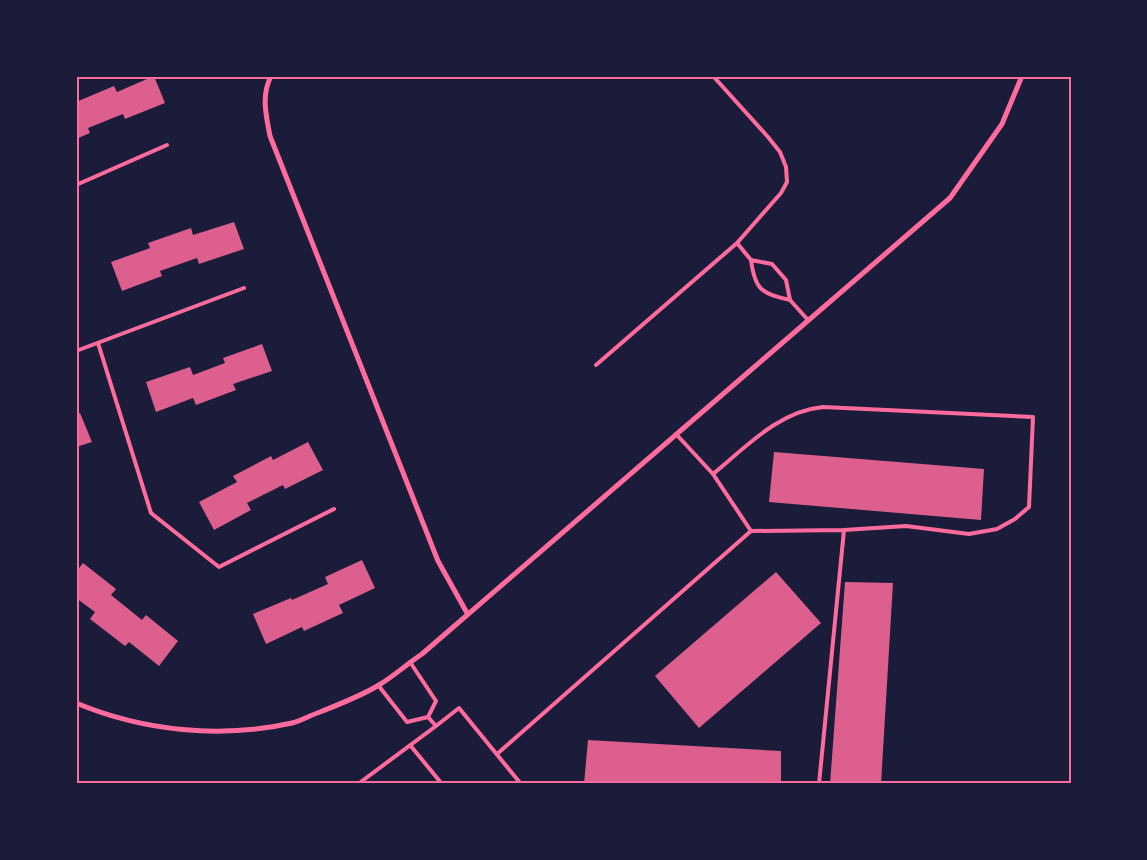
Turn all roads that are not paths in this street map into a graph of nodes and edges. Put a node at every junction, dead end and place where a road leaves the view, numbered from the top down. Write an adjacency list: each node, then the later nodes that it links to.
1 (271, 76): 19 (street)
2 (713, 76): 6 (lane)
3 (1022, 76): 10 (street)
4 (167, 146): 5 (lane)
5 (76, 185)
6 (737, 243): 7 (lane); 13 (lane)
7 (751, 260): 9 (lane); 9 (lane)
8 (244, 288): 11 (lane)
9 (790, 300): 10 (lane)
10 (808, 320): 14 (street)
11 (98, 343): 12 (lane); 16 (lane)
12 (76, 351)
13 (596, 364)
14 (676, 434): 15 (lane); 19 (street)
15 (713, 474): 17 (lane); 18 (lane)
16 (334, 509)
17 (844, 530): 18 (lane); 30 (lane)
18 (751, 531): 26 (lane)
19 (467, 613): 20 (street)
20 (410, 662): 21 (street); 23 (lane)
21 (378, 685): 22 (street); 23 (lane)
22 (76, 703)
23 (428, 716): 24 (lane)
24 (436, 726): 25 (lane); 26 (lane)
25 (410, 745): 27 (lane); 28 (lane)
26 (497, 754): 29 (lane)
27 (358, 784)
28 (442, 784)
29 (521, 784)
30 (819, 784)

